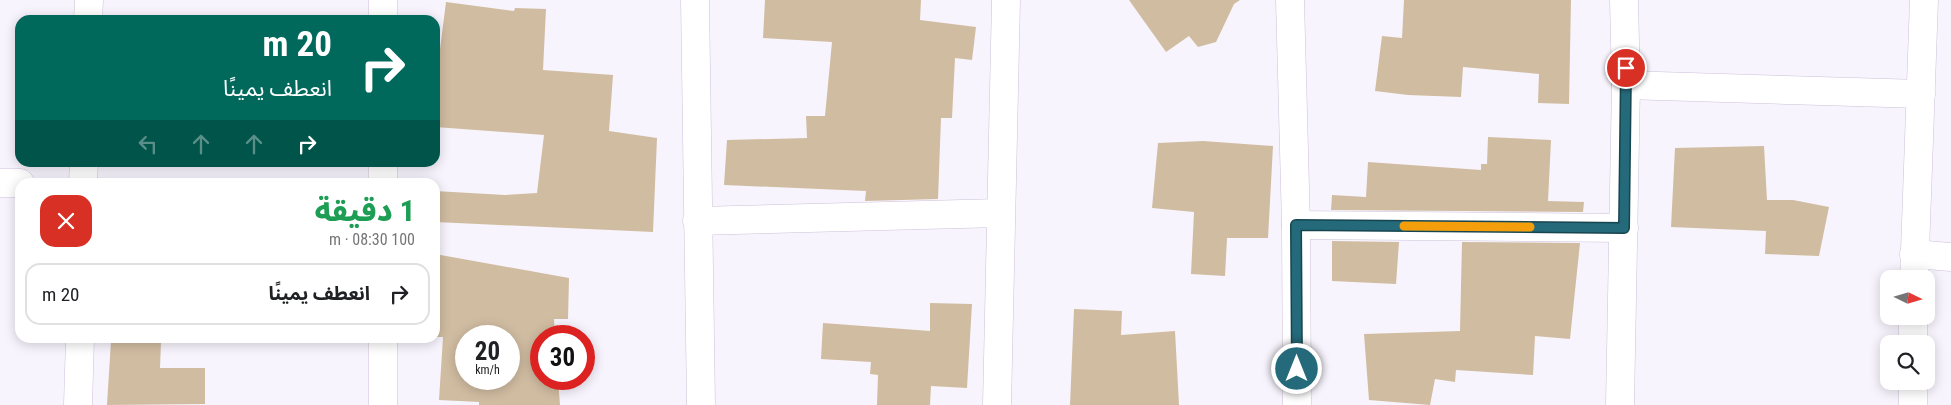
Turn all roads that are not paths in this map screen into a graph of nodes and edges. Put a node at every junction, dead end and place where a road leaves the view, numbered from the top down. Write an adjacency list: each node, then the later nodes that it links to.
1 (89, 0): 8 (street)
2 (383, 0): 9 (street)
3 (696, 0): 15 (street)
4 (1006, 0): 14 (street)
5 (1290, 0): 16 (street)
6 (1624, 0): 10 (street)
7 (1924, 0): 11 (street)
8 (88, 15)
9 (383, 15)
10 (1626, 85): 11 (street); 17 (street)
11 (1921, 94): 19 (street)
12 (0, 183): 13 (street)
13 (15, 183)
14 (1000, 213): 15 (street); 26 (street)
15 (697, 221): 25 (street)
16 (1296, 225): 17 (street); 27 (street)
17 (1624, 228): 28 (street)
18 (1951, 257): 19 (street)
19 (1914, 266)
20 (80, 343): 23 (street)
21 (383, 343): 24 (street)
22 (1913, 390): 29 (street)
23 (78, 405)
24 (383, 405)
25 (701, 405)
26 (996, 405)
27 (1297, 405)
28 (1620, 405)
29 (1913, 405)

